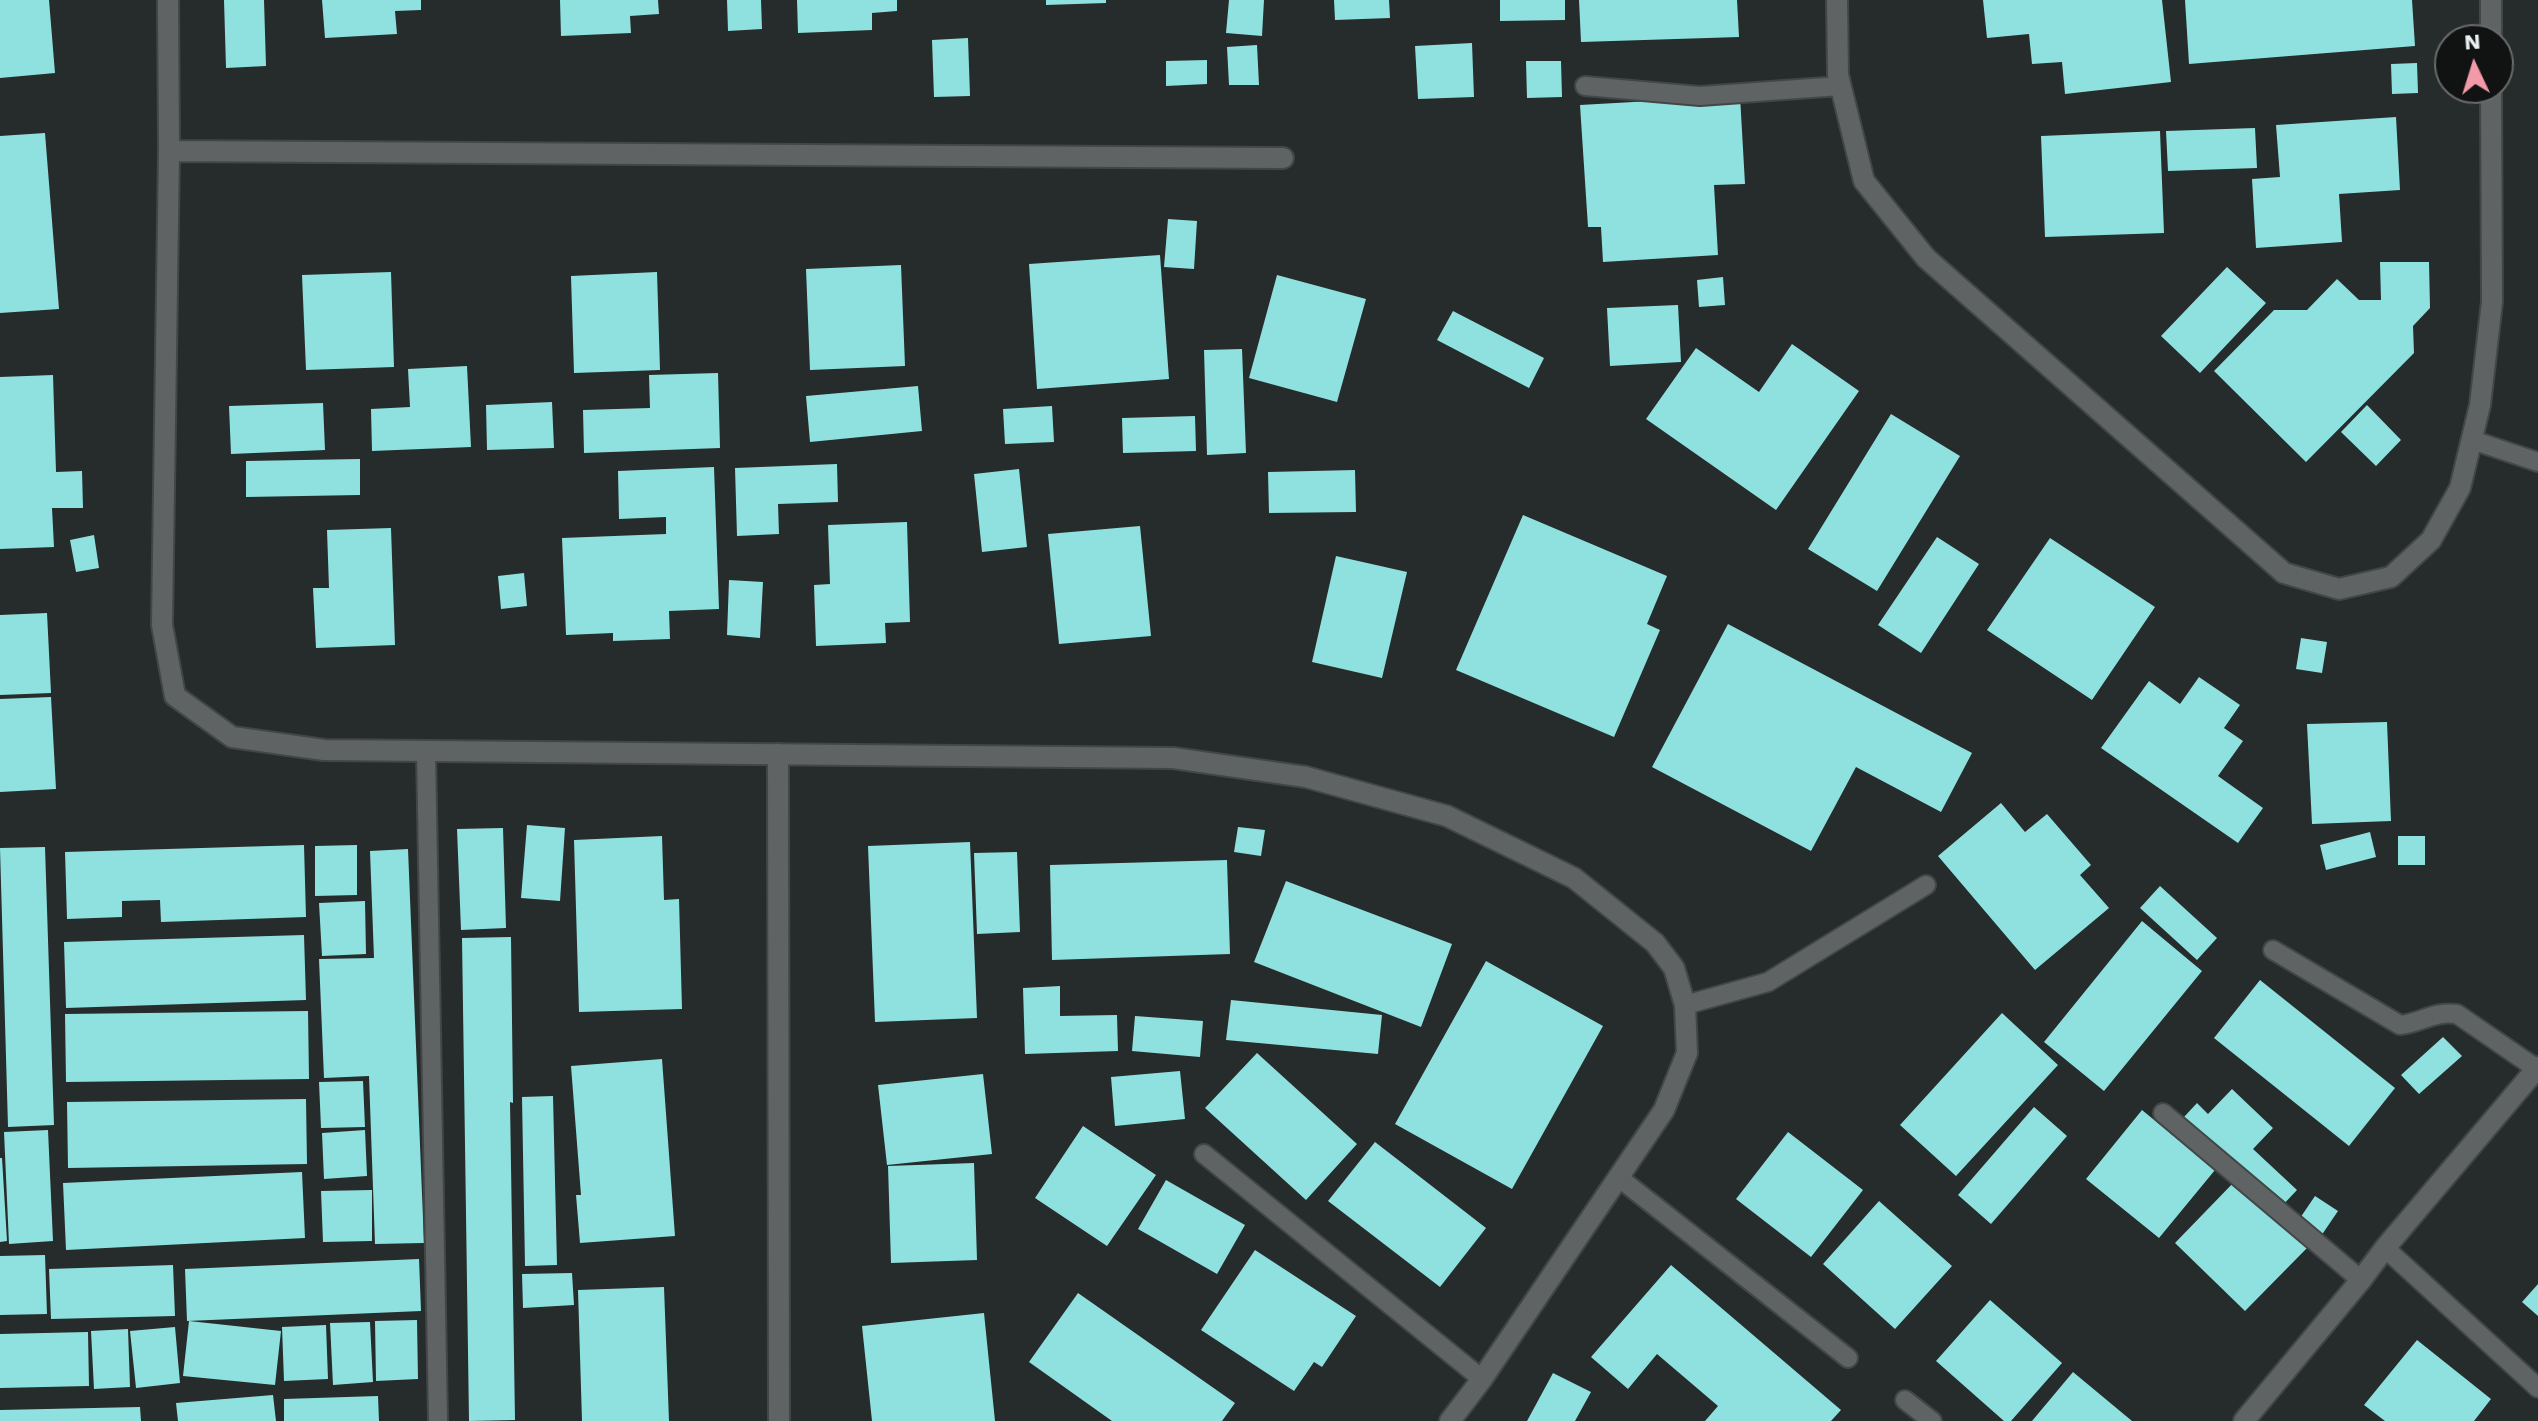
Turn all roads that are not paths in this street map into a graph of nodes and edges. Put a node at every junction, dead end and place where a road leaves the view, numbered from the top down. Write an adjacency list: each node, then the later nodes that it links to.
1 (168, 0): 8 (street)
2 (1837, 0): 6 (street)
3 (2491, 0): 4 (street)
4 (2491, 24)
5 (1585, 86): 6 (lane)
6 (1840, 86): 10 (street)
7 (2491, 104): 10 (street)
8 (169, 151): 9 (street); 12 (street)
9 (1283, 158)
10 (2472, 440): 11 (lane)
11 (2538, 462)
12 (426, 752): 13 (street); 27 (lane)
13 (778, 754): 16 (street); 28 (street)
14 (1926, 885): 16 (lane)
15 (2273, 950): 17 (lane)
16 (1685, 1005): 20 (street)
17 (2537, 1068): 21 (street)
18 (2163, 1113): 22 (lane)
19 (1204, 1154): 24 (lane)
20 (1618, 1177): 23 (lane); 24 (street)
21 (2385, 1248): 22 (street); 25 (lane)
22 (2361, 1280): 31 (street)
23 (1848, 1358)
24 (1482, 1379): 29 (street)
25 (2538, 1388)
26 (1905, 1400): 30 (lane)
27 (438, 1421)
28 (779, 1421)
29 (1450, 1421)
30 (1932, 1421)
31 (2244, 1421)

